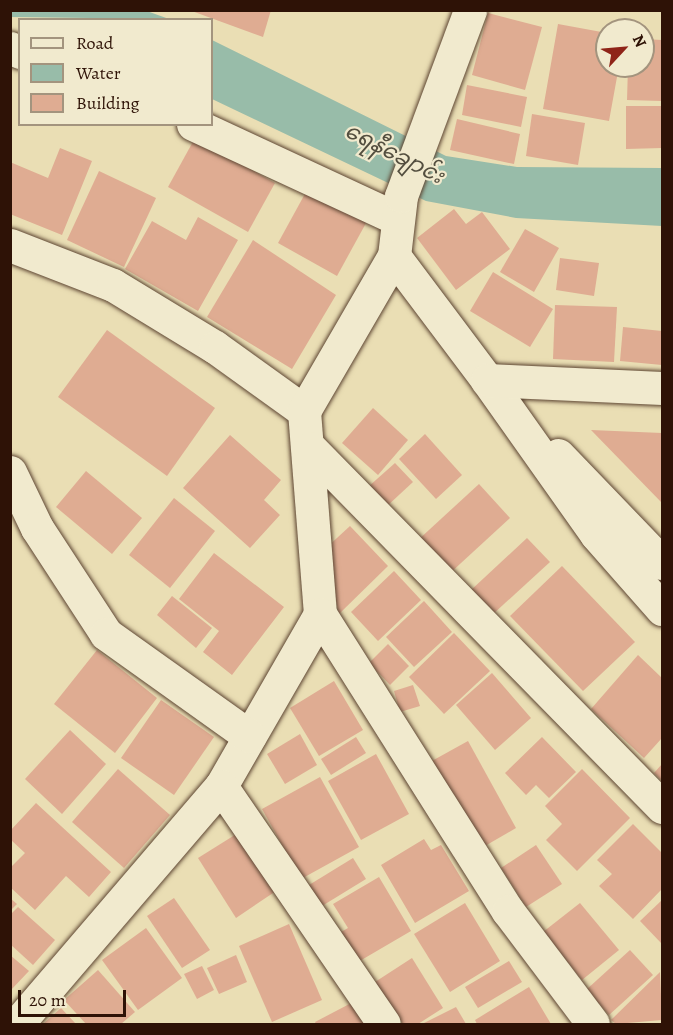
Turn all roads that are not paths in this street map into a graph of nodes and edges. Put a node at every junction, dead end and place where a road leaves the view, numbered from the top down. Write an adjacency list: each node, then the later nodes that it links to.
1 (470, 10): 3 (street)
2 (198, 126): 3 (street)
3 (400, 207): 5 (street)
4 (10, 245): 8 (street)
5 (394, 256): 6 (street); 8 (street)
6 (487, 380): 7 (street); 11 (street); 12 (street)
7 (663, 388)
8 (304, 411): 9 (street)
9 (310, 448): 13 (street); 16 (street)
10 (10, 472): 14 (street)
11 (663, 563)
12 (663, 609)
13 (320, 614): 14 (street); 19 (street)
14 (249, 736): 15 (street)
15 (221, 786): 17 (street); 18 (street)
16 (663, 807)
17 (17, 1024)
18 (384, 1024)
19 (593, 1024)

